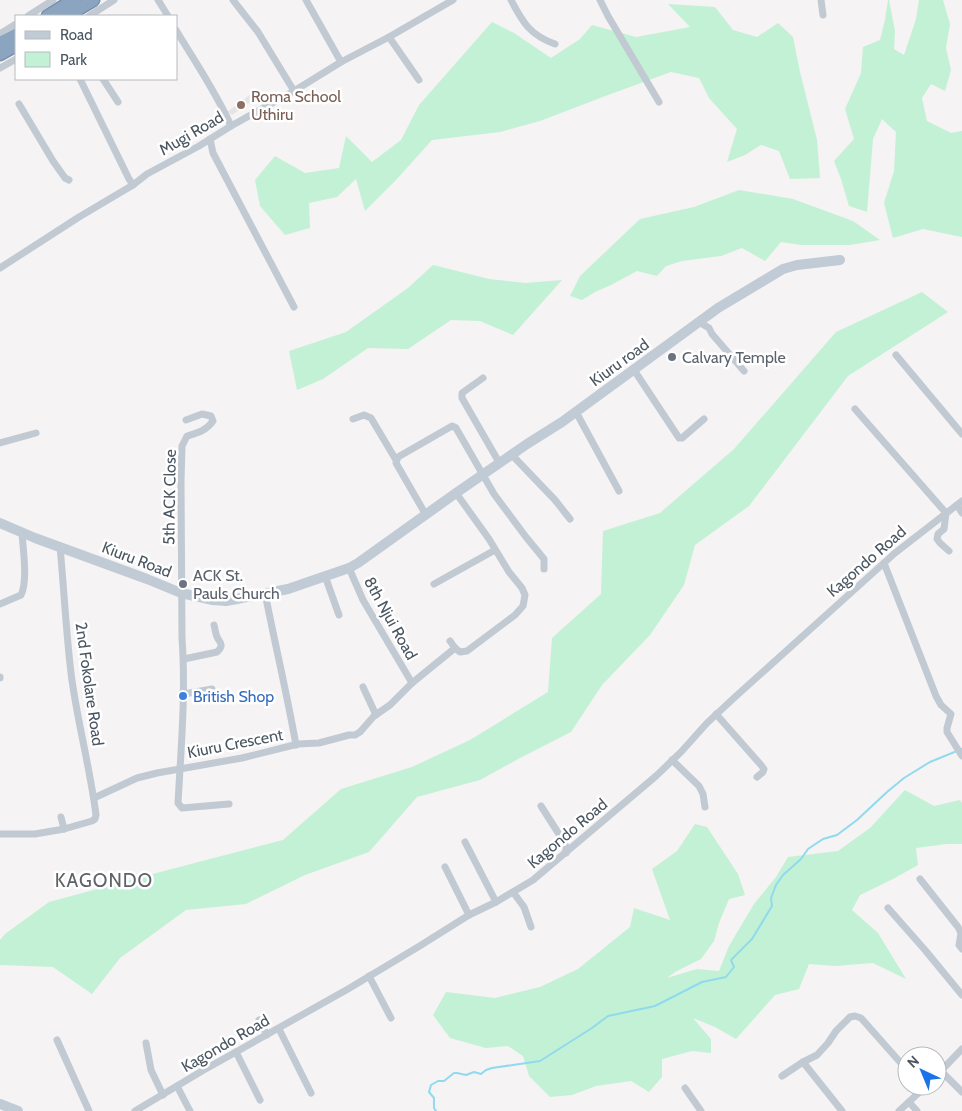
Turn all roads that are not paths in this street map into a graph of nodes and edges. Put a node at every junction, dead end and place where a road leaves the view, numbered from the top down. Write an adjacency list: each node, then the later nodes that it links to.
1 (74, 0): 11 (highway)
2 (93, 0): 13 (highway)
3 (114, 0): 14 (street)
4 (158, 0): 15 (street)
5 (233, 0): 32 (street)
6 (306, 0): 27 (street)
7 (453, 0): 21 (street, Mugi Road)
8 (510, 0): 23 (street)
9 (600, 0): 34 (street)
10 (821, 0): 16 (street)
11 (50, 9): 12 (street)
12 (31, 15)
13 (68, 15)
14 (91, 15)
15 (167, 15)
16 (823, 15)
17 (15, 25): 19 (street)
18 (178, 33): 36 (street)
19 (0, 34)
20 (15, 35): 22 (highway)
21 (389, 37): 27 (street, Mugi Road); 31 (street)
22 (0, 43)
23 (555, 44)
24 (15, 46): 25 (highway)
25 (0, 54)
26 (15, 60): 28 (street)
27 (341, 62): 32 (street, Mugi Road)
28 (0, 68)
29 (80, 80): 39 (street)
30 (104, 80): 33 (street)
31 (419, 80)
32 (294, 91): 36 (street, Mugi Road)
33 (118, 102)
34 (659, 102)
35 (19, 104): 38 (street)
36 (231, 126): 37 (street, Mugi Road)
37 (210, 139): 39 (street, Mugi Road); 42 (street)
38 (69, 180)
39 (134, 184): 41 (street, Mugi Road)
40 (840, 260): 43 (street, Kiuru road)
41 (0, 268)
42 (294, 307)
43 (699, 322): 45 (street, Kiuru road); 46 (street)
44 (896, 355): 54 (street)
45 (634, 370): 49 (street, Kiuru road); 50 (street)
46 (744, 372)
47 (483, 378): 58 (street)
48 (855, 409): 63 (street)
49 (576, 412): 56 (street, Kiuru road); 60 (street)
50 (704, 418)
51 (353, 419): 57 (street)
52 (186, 420): 77 (street, 5th ACK Close)
53 (36, 434): 55 (street)
54 (962, 434)
55 (0, 443)
56 (512, 456): 58 (street, Kiuru road); 66 (street)
57 (396, 460): 59 (street); 65 (street)
58 (500, 464): 59 (street, Kiuru road)
59 (483, 475): 61 (street, Kiuru road); 74 (street)
60 (619, 491)
61 (456, 493): 65 (street, Kiuru road); 70 (street)
62 (959, 503): 63 (street, Kagondo Road); 64 (street)
63 (946, 513): 71 (street); 72 (street, Kagondo Road)
64 (962, 513)
65 (426, 515): 73 (street, Kiuru Road)
66 (570, 518)
67 (0, 523): 68 (street, Kiuru Road)
68 (22, 532): 69 (street, Kiuru Road); 79 (street)
69 (60, 547): 77 (street, Kiuru Road); 96 (street, 2nd Fokolare Road)
70 (495, 550): 76 (street); 83 (street)
71 (949, 551)
72 (884, 563): 89 (street, Kagondo Road); 92 (street)
73 (349, 568): 75 (street, Kiuru Road); 85 (street, 8th Njui Road)
74 (544, 569)
75 (325, 576): 78 (street, Kiuru Road); 80 (street)
76 (434, 584)
77 (181, 592): 78 (street, Kiuru Road); 84 (street)
78 (266, 593): 91 (street)
79 (0, 604)
80 (339, 615)
81 (214, 625): 84 (street)
82 (450, 640): 83 (street)
83 (455, 648): 85 (street, Kiuru Crescent)
84 (184, 659): 88 (street)
85 (411, 681): 90 (street, Kiuru Crescent)
86 (363, 688): 90 (street)
87 (212, 689): 88 (street)
88 (184, 694): 94 (street)
89 (716, 714): 93 (street, Kagondo Road); 95 (street)
90 (376, 715): 91 (street, Kiuru Crescent)
91 (296, 745): 94 (street, Kiuru Crescent)
92 (962, 756)
93 (672, 760): 99 (street); 104 (street, Kagondo Road)
94 (180, 768): 96 (street, Kiuru Crescent); 97 (street)
95 (757, 777)
96 (94, 798): 101 (street, 2nd Fokolare Road)
97 (229, 804)
98 (541, 806): 104 (street)
99 (705, 807)
100 (61, 817): 101 (street)
101 (64, 829): 102 (street)
102 (0, 834)
103 (464, 842): 108 (street)
104 (566, 853): 107 (street, Kagondo Road)
105 (445, 867): 110 (street)
106 (920, 879): 112 (street)
107 (513, 892): 108 (street, Kagondo Road); 111 (street)
108 (496, 902): 110 (street, Kagondo Road)
109 (888, 908): 114 (street)
110 (469, 915): 113 (street, Kagondo Road)
111 (531, 927)
112 (962, 950)
113 (369, 976): 115 (street); 117 (street, Kagondo Road)
114 (962, 995)
115 (391, 1018)
116 (259, 1020): 118 (street)
117 (278, 1029): 118 (street, Kagondo Road); 131 (street)
118 (267, 1035): 122 (street, Kagondo Road)
119 (57, 1040): 138 (street)
120 (146, 1043): 132 (street)
121 (962, 1049): 125 (street)
122 (236, 1052): 128 (street, Kagondo Road); 134 (street)
123 (897, 1059): 124 (street)
124 (803, 1062): 126 (street); 142 (street)
125 (947, 1065)
126 (782, 1076)
127 (947, 1080): 130 (street)
128 (177, 1086): 132 (street, Kagondo Road); 140 (street)
129 (685, 1088): 141 (street)
130 (962, 1092)
131 (311, 1093)
132 (163, 1095): 139 (street, Kagondo Road)
133 (914, 1096): 135 (street)
134 (260, 1100)
135 (908, 1102): 143 (street); 144 (street)
136 (0, 1104): 137 (street)
137 (18, 1111)
138 (89, 1111)
139 (135, 1111)
140 (190, 1111)
141 (701, 1111)
142 (842, 1111)
143 (899, 1111)
144 (917, 1111)

